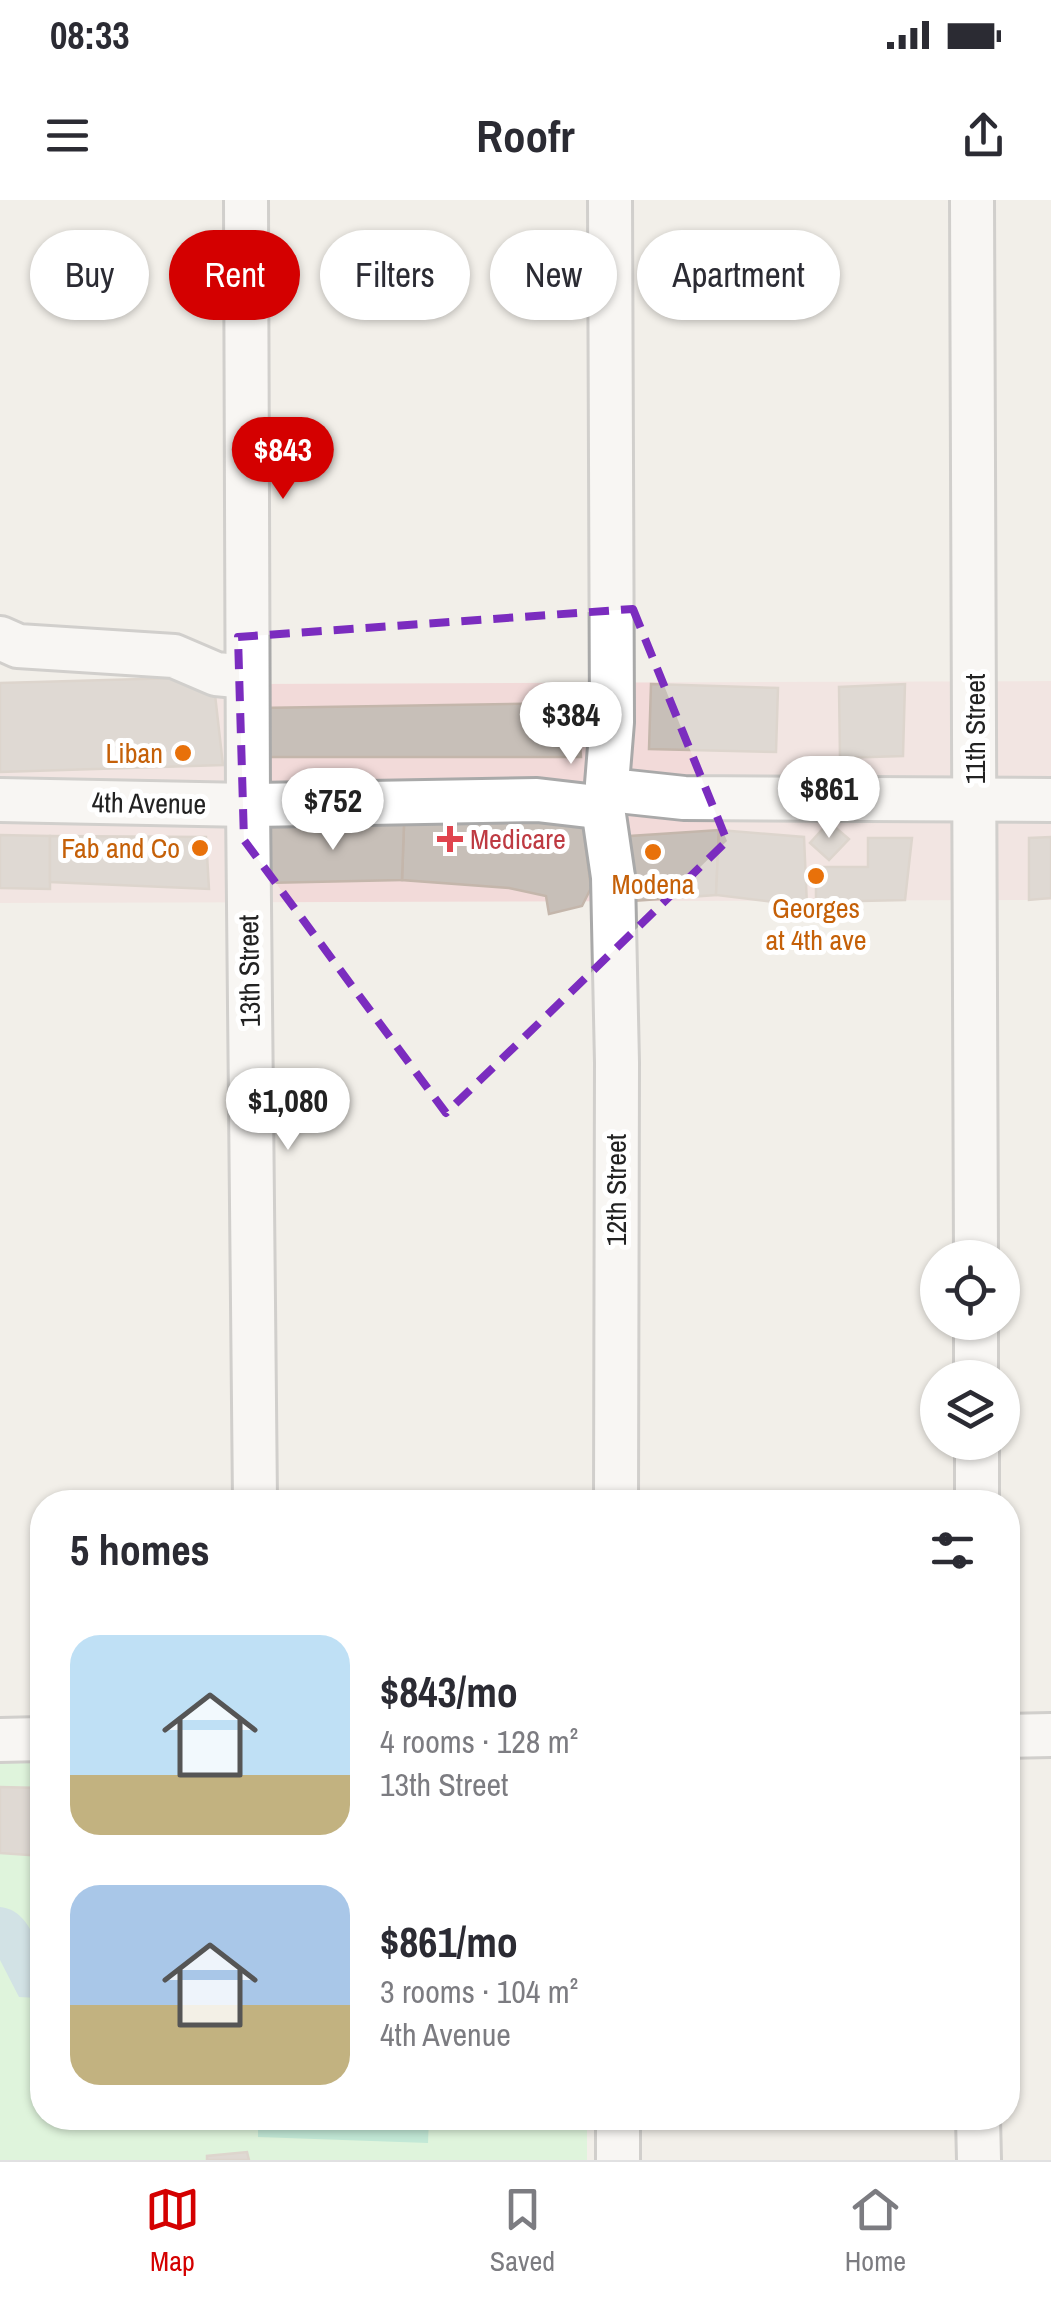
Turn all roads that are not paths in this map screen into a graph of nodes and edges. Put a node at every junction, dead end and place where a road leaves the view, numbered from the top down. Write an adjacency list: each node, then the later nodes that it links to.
1 (246, 200): 5 (street, 13th Street)
2 (610, 200): 7 (street, 12th Street)
3 (972, 200): 8 (street, 11th Street)
4 (0, 638): 5 (street)
5 (247, 677): 10 (street, 13th Street)
6 (0, 800): 10 (street, 4th Avenue)
7 (614, 800): 8 (street, 4th Avenue); 10 (street, 4th Avenue); 14 (street, 12th Street)
8 (976, 800): 9 (street, 4th Avenue); 11 (street, 11th Street)
9 (1051, 800)
10 (248, 805): 13 (street, 13th Street)
11 (976, 1240)
12 (976, 1460): 15 (street)
13 (255, 1490)
14 (616, 1490)
15 (977, 1490)
16 (1020, 1736): 17 (street)
17 (1051, 1736)
18 (30, 1739): 19 (street)
19 (0, 1740)
20 (618, 2130): 22 (street)
21 (978, 2130): 23 (street)
22 (618, 2160)
23 (978, 2160)

